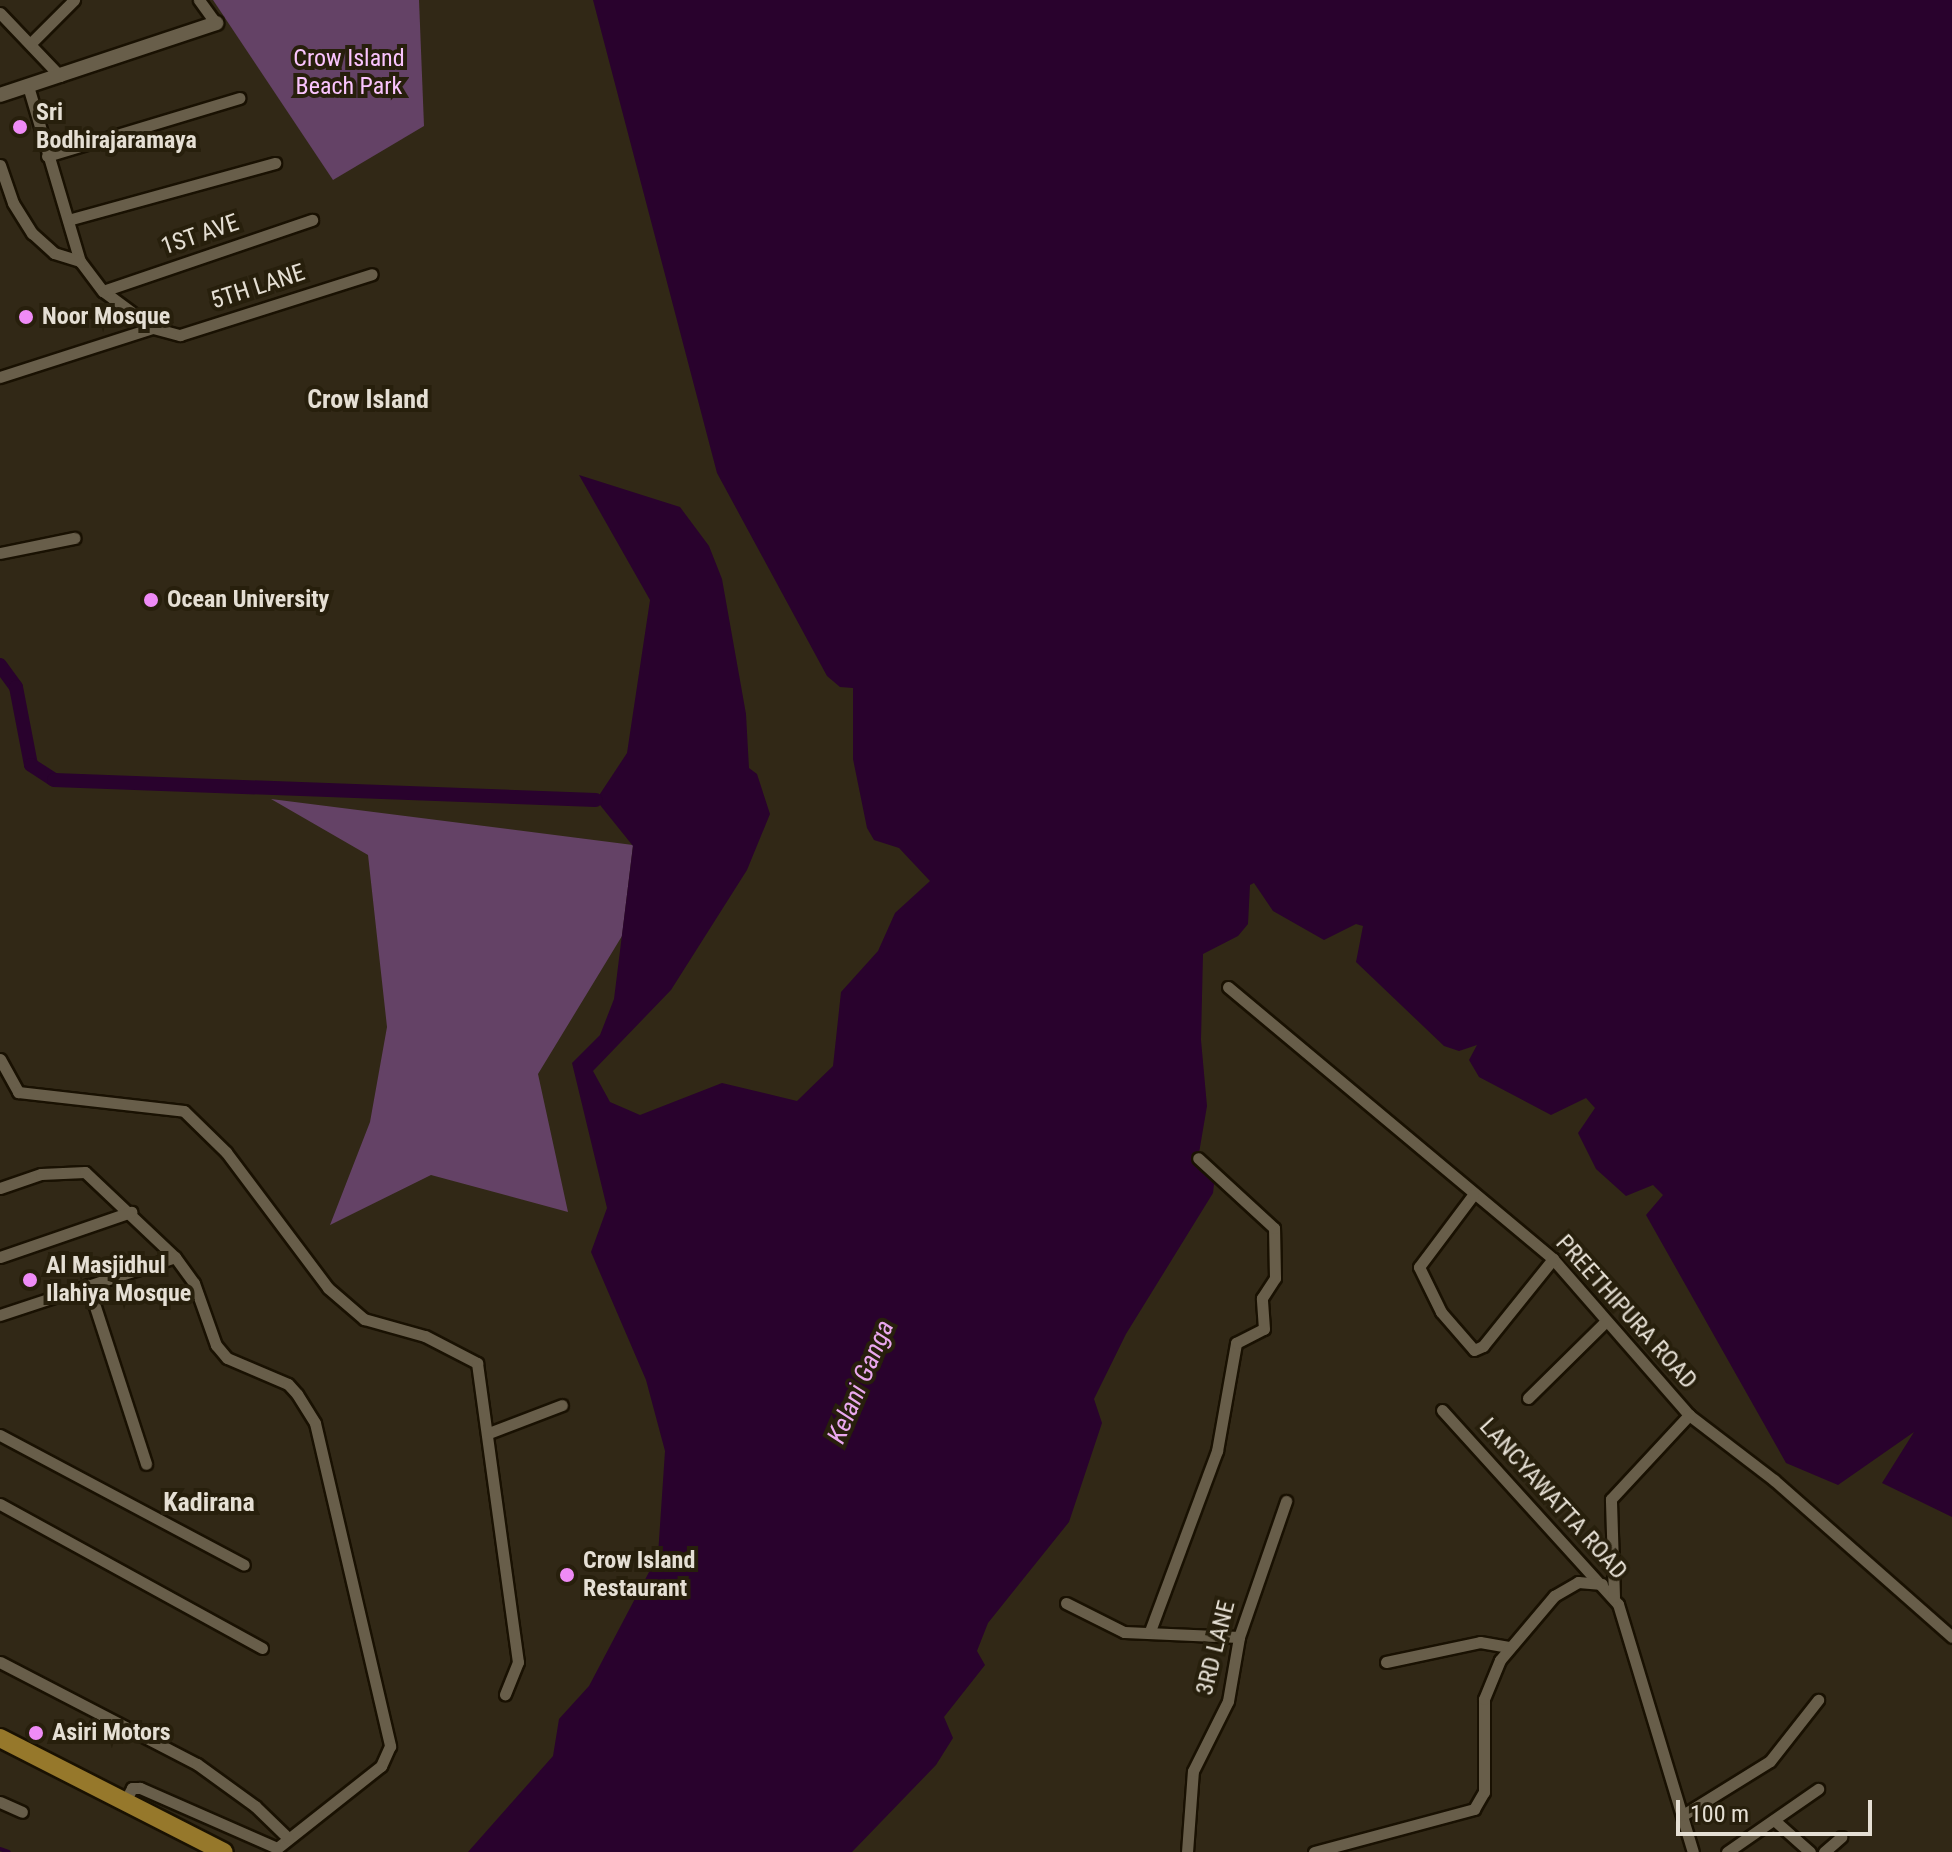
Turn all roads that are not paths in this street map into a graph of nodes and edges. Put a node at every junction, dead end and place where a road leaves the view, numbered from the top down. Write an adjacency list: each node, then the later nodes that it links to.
1 (74, 0): 5 (street)
2 (199, 0): 4 (street)
3 (0, 13): 5 (street)
4 (216, 23): 6 (street)
5 (31, 43): 6 (street)
6 (60, 76): 7 (street)
7 (28, 86): 8 (street); 10 (street)
8 (0, 95)
9 (239, 98): 10 (street)
10 (47, 156): 13 (street)
11 (275, 163): 13 (street)
12 (0, 165): 15 (street)
13 (68, 220): 15 (street)
14 (312, 220): 17 (street, 1ST AVE)
15 (80, 261): 17 (street)
16 (372, 274): 18 (street, 5TH LANE)
17 (103, 291): 18 (street)
18 (153, 328): 19 (street)
19 (0, 377)
20 (74, 538): 21 (street)
21 (0, 553)
22 (1228, 987): 26 (street, PREETHIPURA ROAD)
23 (0, 1059): 38 (street)
24 (1198, 1158): 47 (street)
25 (0, 1188): 27 (street)
26 (1473, 1195): 30 (street, PREETHIPURA ROAD); 30 (street)
27 (131, 1212): 28 (street); 29 (street)
28 (0, 1257)
29 (175, 1257): 31 (street); 64 (street)
30 (1553, 1259): 33 (street, PREETHIPURA ROAD)
31 (88, 1285): 32 (street); 40 (street)
32 (0, 1315)
33 (1606, 1321): 34 (street); 37 (street, PREETHIPURA ROAD)
34 (1528, 1398)
35 (562, 1405): 38 (street)
36 (1442, 1410): 44 (street, LANCYAWATTA ROAD)
37 (1689, 1415): 45 (street); 49 (street, PREETHIPURA ROAD)
38 (489, 1433): 54 (street)
39 (0, 1435): 43 (street)
40 (146, 1464)
41 (1286, 1501): 48 (street, 3RD LANE)
42 (0, 1504): 51 (street)
43 (244, 1565)
44 (1602, 1584): 45 (street, LANCYAWATTA ROAD); 50 (street)
45 (1614, 1597): 61 (street, LANCYAWATTA ROAD)
46 (1066, 1603): 47 (street)
47 (1150, 1631): 48 (street)
48 (1239, 1637): 67 (street, 3RD LANE)
49 (1952, 1637)
50 (1509, 1647): 53 (street); 68 (street)
51 (262, 1648)
52 (0, 1662): 64 (street)
53 (1386, 1662)
54 (505, 1695)
55 (1818, 1700): 61 (street)
56 (0, 1738): 58 (main road)
57 (1818, 1789): 62 (street)
58 (126, 1800): 65 (street); 66 (main road)
59 (0, 1802): 60 (street)
60 (22, 1812)
61 (1683, 1815): 69 (street, LANCYAWATTA ROAD)
62 (1774, 1820): 70 (street); 71 (street)
63 (1841, 1837): 72 (street)
64 (288, 1838): 65 (street)
65 (281, 1850)
66 (224, 1852)
67 (1187, 1852)
68 (1314, 1852)
69 (1693, 1852)
70 (1727, 1852)
71 (1810, 1852)
72 (1824, 1852)

